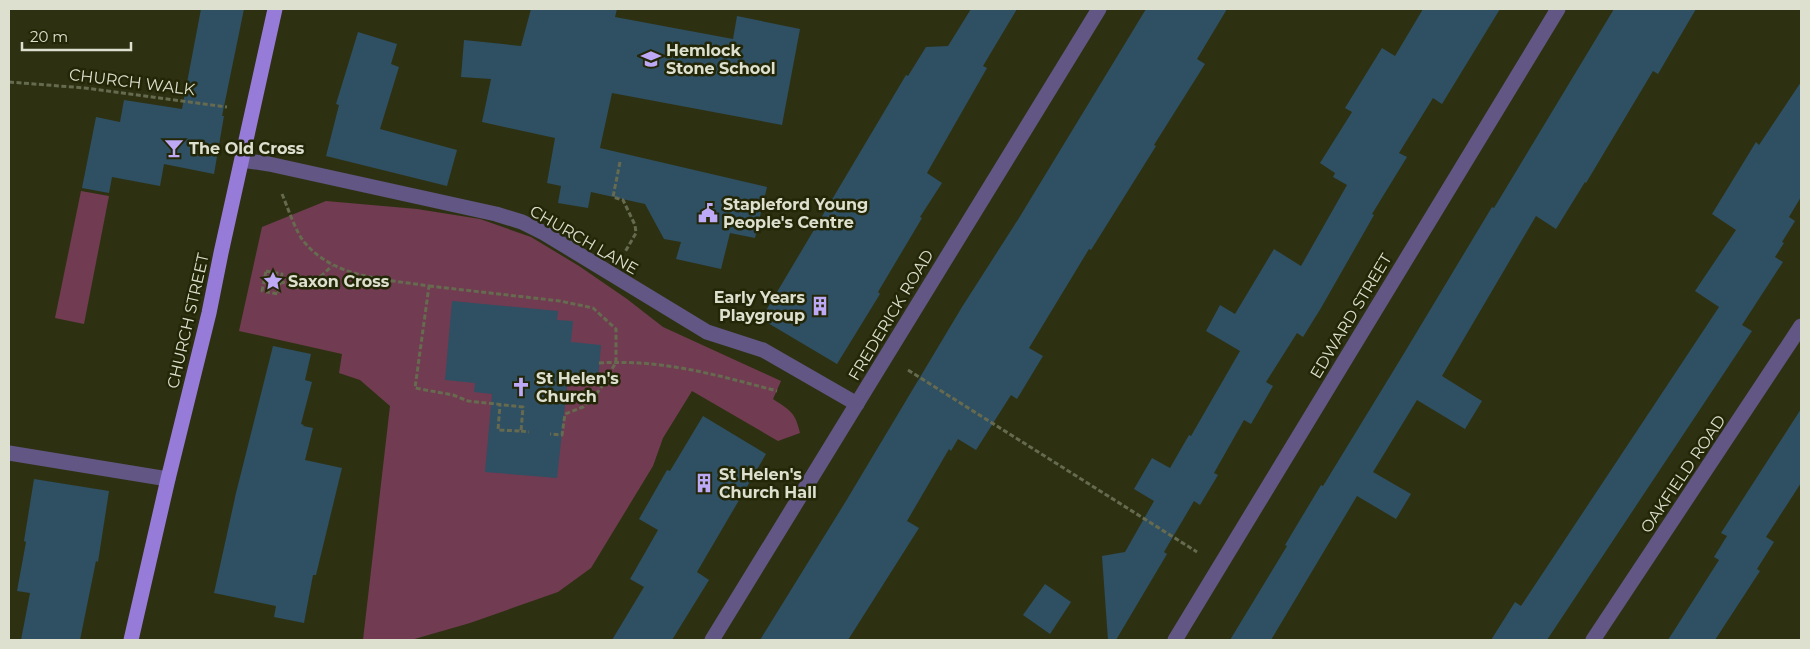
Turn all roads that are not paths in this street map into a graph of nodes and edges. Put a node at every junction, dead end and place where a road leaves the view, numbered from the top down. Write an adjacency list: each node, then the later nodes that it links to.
1 (275, 9): 4 (main road, CHURCH STREET)
2 (1099, 9): 6 (street, FREDERICK ROAD)
3 (1558, 9): 11 (street, EDWARD STREET)
4 (242, 160): 6 (street, CHURCH LANE); 8 (main road, CHURCH STREET)
5 (1801, 326): 12 (street, OAKFIELD ROAD)
6 (857, 404): 10 (street, FREDERICK ROAD)
7 (9, 453): 8 (street)
8 (168, 479): 9 (main road, CHURCH STREET)
9 (130, 640)
10 (712, 640)
11 (1175, 640)
12 (1593, 640)

